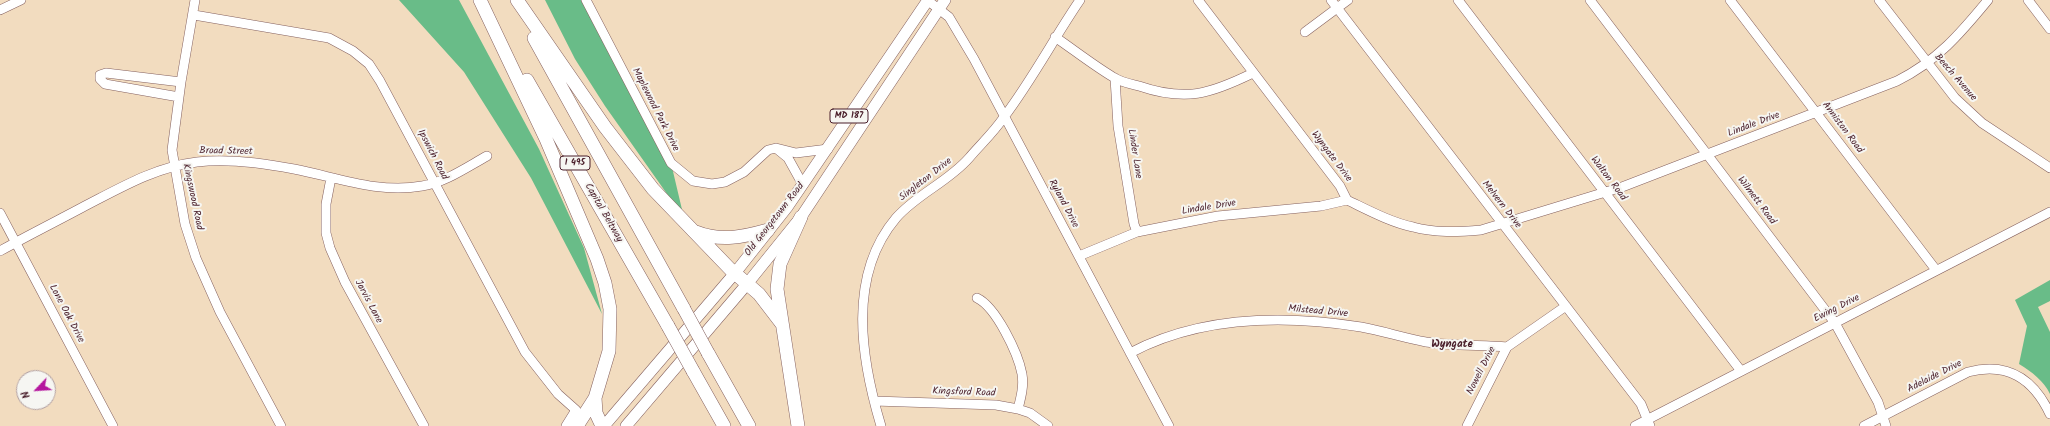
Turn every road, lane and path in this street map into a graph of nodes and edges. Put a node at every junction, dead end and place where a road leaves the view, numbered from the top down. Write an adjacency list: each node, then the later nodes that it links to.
1 (21, 0): 19 (street)
2 (195, 0): 20 (street, Kingswood Road)
3 (481, 0): 62 (highway); 75 (highway, Capital Beltway / I 495, bridge)
4 (513, 0): 76 (highway, I 495, bridge)
5 (517, 0): 46 (highway)
6 (586, 0): 31 (street, Maplewood Park Drive)
7 (927, 0): 17 (street, Ryland Drive); 32 (main road, Old Georgetown Road / MD 187)
8 (1080, 0): 23 (street, Singleton Drive)
9 (1198, 0): 25 (street, Wyngate Drive)
10 (1348, 0): 18 (street)
11 (1458, 0): 40 (street, Walton Road)
12 (1590, 0): 33 (street, Wilmett Road)
13 (1730, 0): 29 (street, Anniston Road)
14 (1879, 0): 24 (street, Beech Avenue)
15 (1988, 0): 24 (street, Lindale Drive)
16 (2028, 0): 21 (street)
17 (942, 4): 30 (street, Ryland Drive); 44 (main road, Old Georgetown Road / MD 187)
18 (1333, 4): 22 (street); 45 (street, Melvern Drive)
19 (0, 10)
20 (194, 15): 27 (street, Kingswood Road); 38 (street, Ipswich Road)
21 (2050, 29)
22 (1305, 32)
23 (1055, 37): 26 (street); 30 (street, Singleton Drive)
24 (1927, 63): 29 (street, Lindale Drive); 36 (street, Beech Avenue)
25 (1253, 73): 26 (street); 41 (street, Wyngate Drive)
26 (1114, 78): 48 (street, Linder Lane)
27 (181, 82): 28 (street, Kingswood Road); 28 (street)
28 (179, 98): 35 (street, Kingswood Road)
29 (1816, 113): 33 (street, Lindale Drive); 52 (street, Anniston Road)
30 (1004, 117): 51 (street, Ryland Drive); 63 (street, Singleton Drive)
31 (776, 148): 32 (street); 39 (street)
32 (828, 149): 39 (main road, Old Georgetown Road / MD 187)
33 (1708, 154): 40 (street, Lindale Drive); 57 (street, Wilmett Road)
34 (487, 156): 38 (street, Broad Street)
35 (174, 166): 37 (street, Broad Street); 49 (street, Broad Street); 69 (street, Kingswood Road)
36 (2050, 168)
37 (331, 178): 38 (street, Broad Street); 70 (street, Jarvis Lane)
38 (434, 184): 71 (street, Ipswich Road)
39 (803, 185): 47 (main road, Old Georgetown Road / MD 187)
40 (1604, 192): 45 (street, Lindale Drive); 61 (street, Walton Road)
41 (1347, 200): 45 (street); 48 (street, Lindale Drive)
42 (2050, 212): 52 (street, Ewing Drive)
43 (0, 213): 49 (street, Lone Oak Drive)
44 (801, 217): 54 (main road, Old Georgetown Road / MD 187); 58 (highway)
45 (1500, 223): 56 (street, Melvern Drive)
46 (692, 230): 47 (highway); 53 (highway)
47 (768, 230): 53 (main road, Old Georgetown Road / MD 187)
48 (1137, 232): 51 (street, Lindale Drive)
49 (16, 243): 50 (street, Broad Street); 68 (street, Lone Oak Drive)
50 (0, 251)
51 (1079, 256): 60 (street, Ryland Drive)
52 (1936, 270): 57 (street, Ewing Drive)
53 (735, 273): 54 (highway); 73 (main road, Old Georgetown Road / MD 187)
54 (747, 284): 58 (highway); 74 (main road, Old Georgetown Road / MD 187)
55 (977, 298): 64 (street)
56 (1566, 306): 59 (street, Nowell Drive); 67 (street, Melvern Drive)
57 (1835, 323): 61 (street, Ewing Drive); 66 (street, Wilmett Road)
58 (782, 324): 77 (highway)
59 (1507, 347): 60 (street, Milstead Drive); 81 (street, Nowell Drive)
60 (1130, 354): 80 (street, Ryland Drive)
61 (1741, 371): 67 (street, Ewing Drive)
62 (595, 398): 72 (highway); 73 (highway)
63 (874, 401): 64 (street, Kingsford Road); 78 (street, Singleton Drive)
64 (1018, 408): 79 (street, Kingsford Road)
65 (2050, 414): 66 (street, Adelaide Drive)
66 (1883, 416): 83 (street, Adelaide Drive); 84 (street, Wilmett Road)
67 (1649, 423): 82 (street, Ewing Drive)
68 (113, 426)
69 (281, 426)
70 (424, 426)
71 (566, 426)
72 (577, 426)
73 (603, 426)
74 (626, 426)
75 (724, 426)
76 (749, 426)
77 (798, 426)
78 (881, 426)
79 (1048, 426)
80 (1169, 426)
81 (1467, 426)
82 (1635, 426)
83 (1864, 426)
84 (1886, 426)

